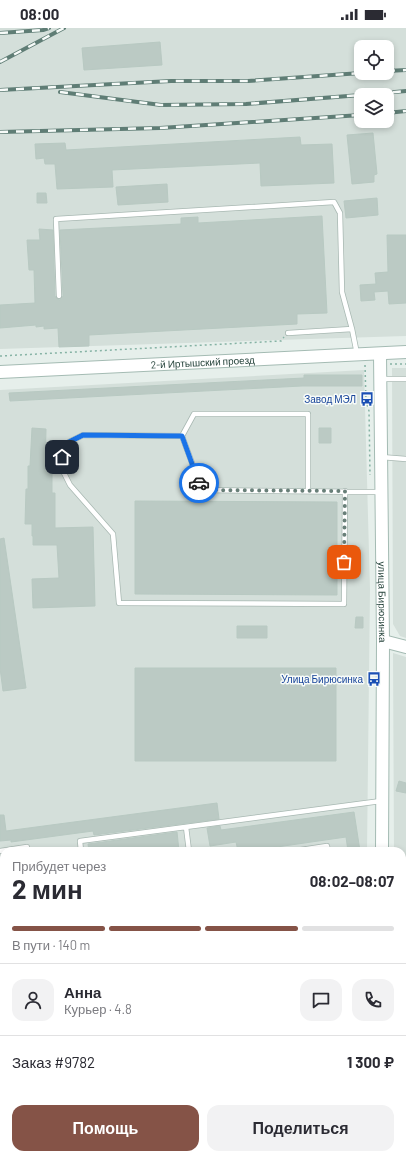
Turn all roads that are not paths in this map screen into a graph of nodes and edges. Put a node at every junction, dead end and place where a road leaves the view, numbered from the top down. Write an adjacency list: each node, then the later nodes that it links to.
1 (59, 296): 2 (lane)
2 (352, 328): 3 (lane); 5 (lane)
3 (288, 334)
4 (406, 352): 6 (main road, 2-й Иртышский проезд)
5 (357, 354): 6 (main road, 2-й Иртышский проезд); 7 (main road, 2-й Иртышский проезд)
6 (380, 354): 8 (main road, улица Бирюсинка)
7 (0, 372)
8 (380, 379): 9 (lane); 11 (main road, улица Бирюсинка)
9 (406, 379)
10 (182, 436): 13 (lane); 13 (lane); 14 (lane)
11 (381, 457): 12 (lane); 15 (main road, улица Бирюсинка)
12 (406, 459)
13 (308, 491): 14 (lane)
14 (345, 491): 15 (lane)
15 (381, 492): 16 (main road, улица Бирюсинка)
16 (383, 641): 17 (main road); 18 (main road, улица Бирюсинка)
17 (406, 647)
18 (382, 801): 19 (lane); 22 (main road, улица Бирюсинка)
19 (186, 827): 20 (lane); 21 (lane)
20 (81, 847)
21 (188, 847)
22 (382, 847)

